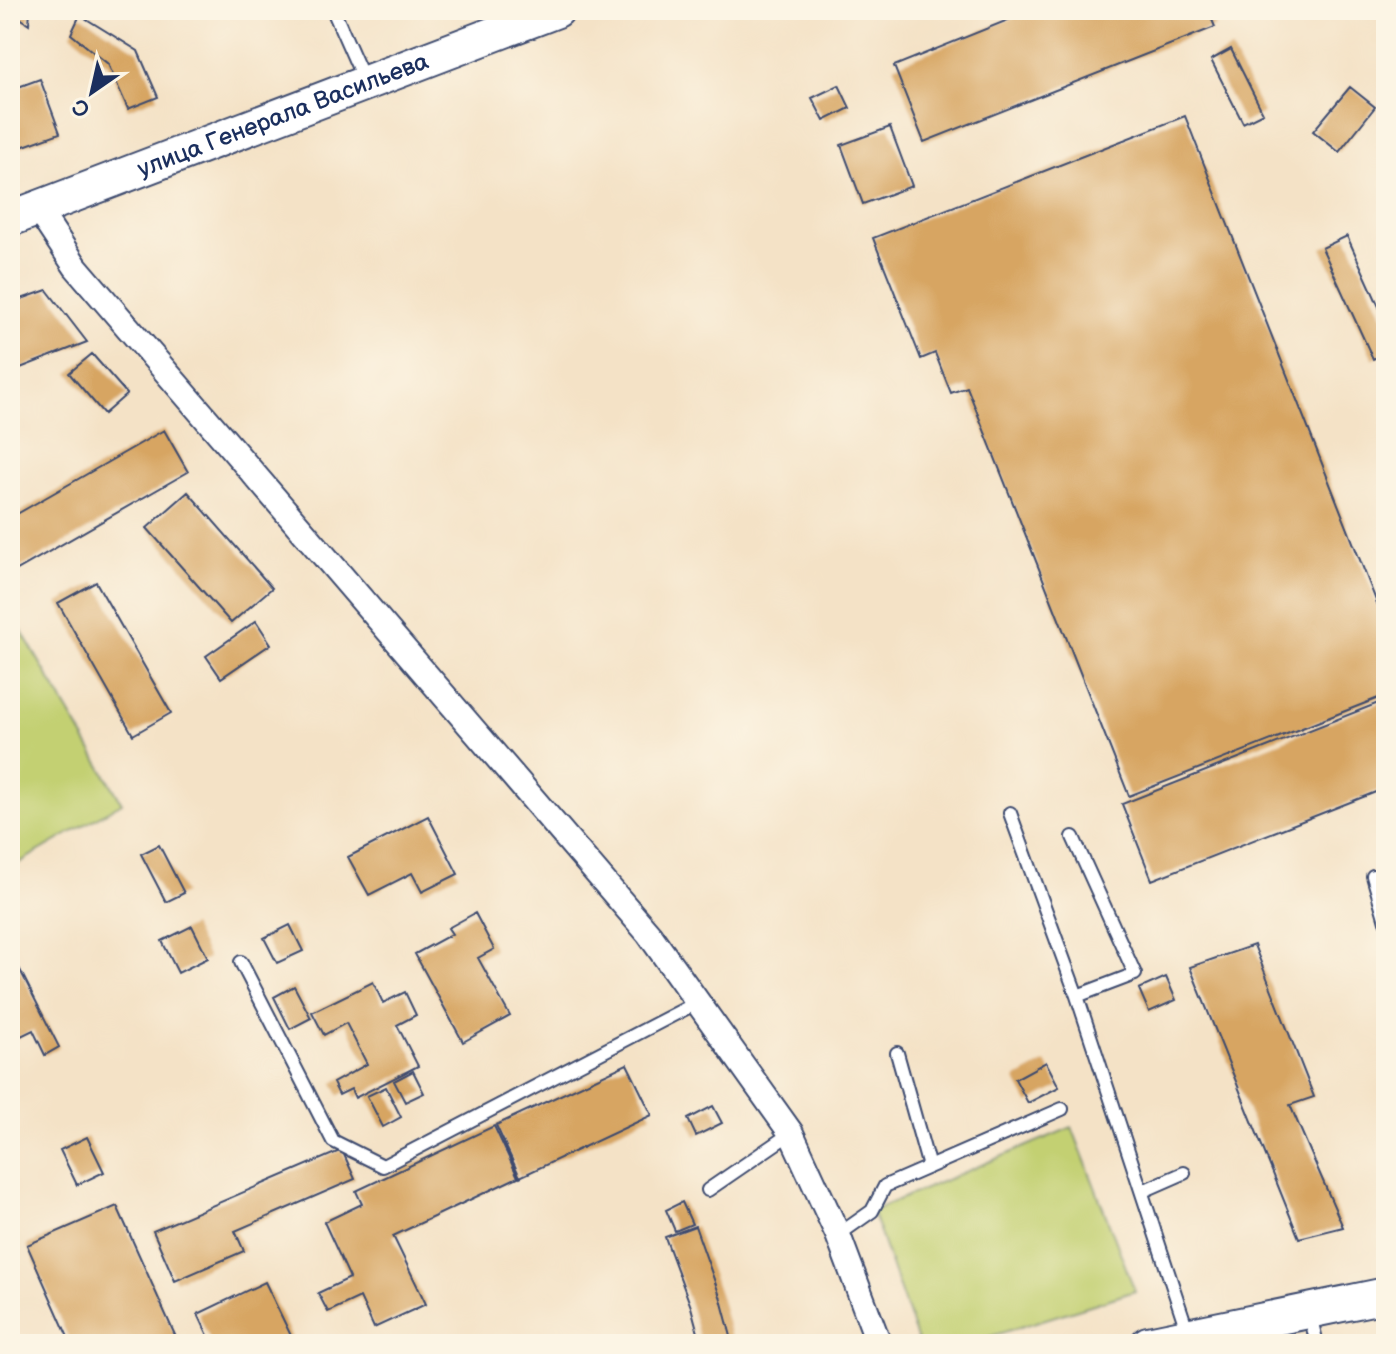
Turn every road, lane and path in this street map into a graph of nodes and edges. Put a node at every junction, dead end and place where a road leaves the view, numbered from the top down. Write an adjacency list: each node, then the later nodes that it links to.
1 (333, 10): 3 (lane)
2 (557, 10): 3 (main road, улица Генерала Васильева)
3 (365, 83): 4 (main road, улица Генерала Васильева)
4 (24, 213): 11 (street)
5 (1010, 813): 10 (lane)
6 (1073, 837): 10 (lane)
7 (1373, 876): 8 (lane)
8 (1386, 921)
9 (241, 962): 11 (lane)
10 (1077, 996): 18 (lane)
11 (700, 1001): 14 (street)
12 (897, 1053): 15 (lane)
13 (1062, 1109): 15 (lane)
14 (791, 1133): 17 (lane); 19 (street)
15 (929, 1167): 19 (lane)
16 (1184, 1173): 18 (lane)
17 (708, 1190)
18 (1143, 1191): 22 (lane)
19 (838, 1235): 23 (street)
20 (1382, 1292): 21 (main road)
21 (1313, 1328): 22 (main road)
22 (1189, 1336): 24 (main road)
23 (879, 1344)
24 (1148, 1344)

